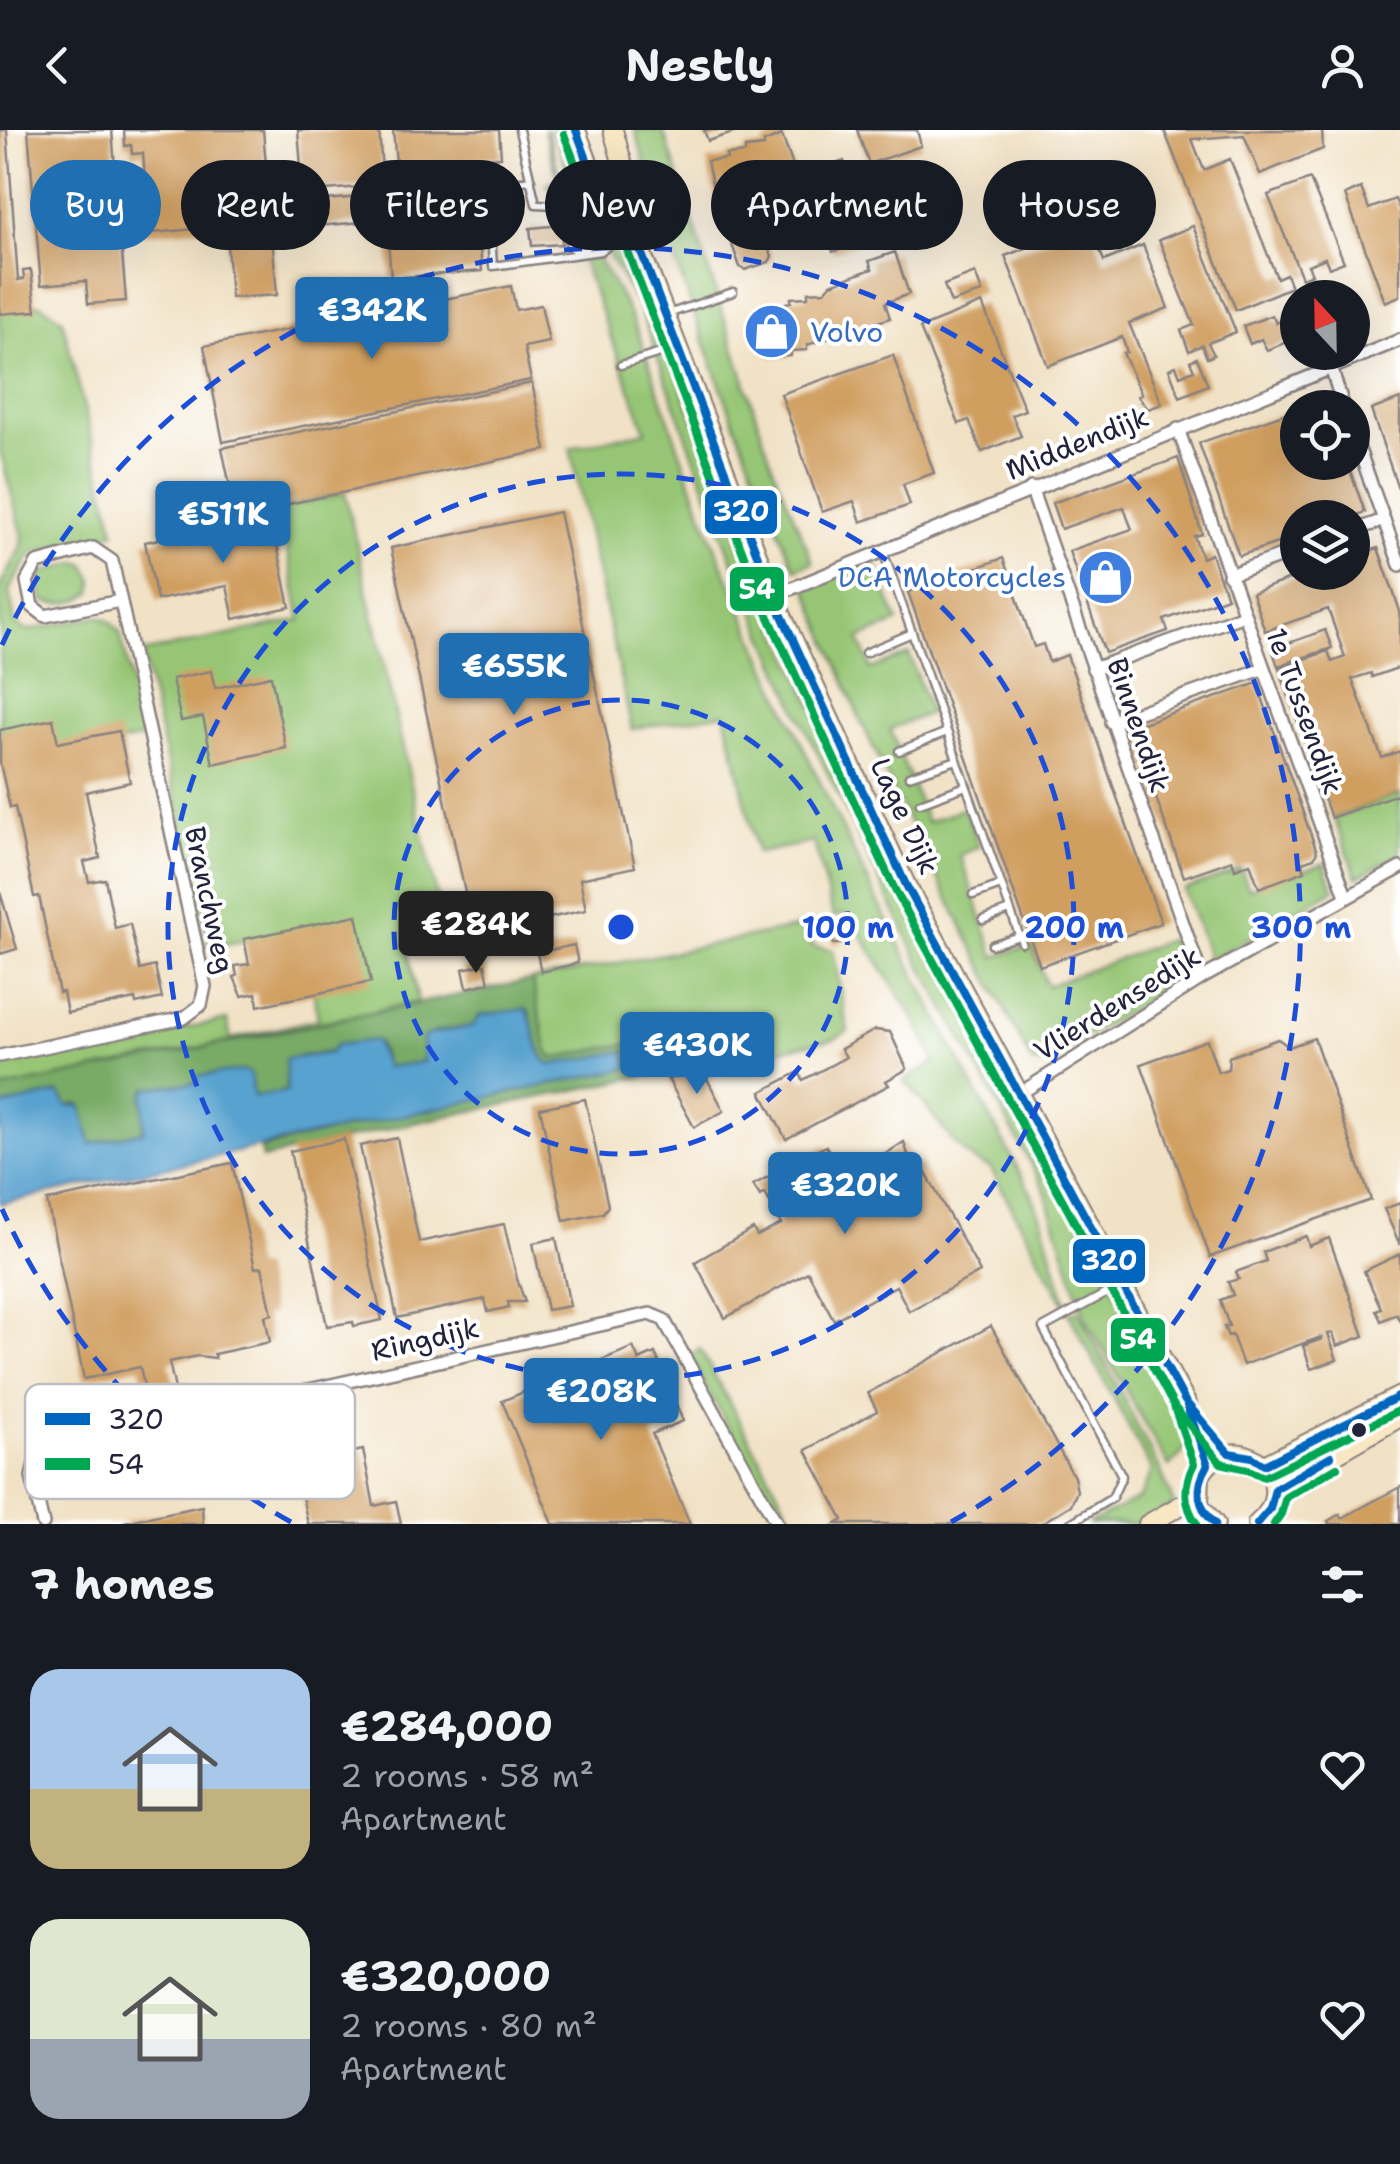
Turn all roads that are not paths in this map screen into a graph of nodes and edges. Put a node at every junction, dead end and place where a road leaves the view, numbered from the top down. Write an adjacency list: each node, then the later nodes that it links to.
1 (519, 130): 6 (lane)
2 (576, 130): 4 (main road, Lage Dijk)
3 (614, 130): 5 (main road, Lage Dijk)
4 (587, 160)
5 (622, 160)
6 (531, 180): 7 (lane); 8 (lane)
7 (545, 203)
8 (602, 250)
9 (640, 250): 11 (main road, Lage Dijk)
10 (733, 292): 11 (lane)
11 (664, 315): 13 (main road, Lage Dijk)
12 (1400, 340): 14 (street, Middendijk)
13 (677, 348): 15 (lane); 26 (main road, Lage Dijk)
14 (1370, 352)
15 (621, 365)
16 (1325, 370): 17 (street, Middendijk)
17 (1178, 429): 19 (street, Middendijk); 25 (street, 1e Tussendijk)
18 (1370, 480): 20 (street)
19 (1031, 488): 22 (street, Middendijk); 31 (street, Binnendijk)
20 (1384, 520): 21 (street); 24 (street)
21 (1370, 525)
22 (882, 550): 26 (street, Middendijk); 29 (lane)
23 (1280, 557): 25 (street)
24 (1400, 565)
25 (1229, 575): 28 (street, 1e Tussendijk)
26 (773, 596): 49 (main road, Lage Dijk)
27 (120, 601): 27 (street, Branchweg); 48 (street, Branchweg)
28 (1244, 616): 31 (street); 32 (street, 1e Tussendijk)
29 (912, 634): 30 (lane); 34 (lane)
30 (864, 653)
31 (1093, 669): 33 (street, Binnendijk)
32 (1262, 669): 33 (street); 43 (street, 1e Tussendijk)
33 (1111, 722): 47 (street, Binnendijk)
34 (947, 732): 35 (lane); 36 (lane)
35 (899, 751)
36 (957, 760): 37 (lane); 38 (lane)
37 (909, 776)
38 (966, 786): 39 (lane); 41 (lane)
39 (920, 804)
40 (1400, 868): 43 (street, Vlierdensedijk)
41 (1001, 885): 42 (lane); 44 (lane)
42 (973, 894)
43 (1346, 896): 47 (street, Vlierdensedijk)
44 (1010, 910): 45 (lane); 46 (lane)
45 (983, 920)
46 (992, 945)
47 (1202, 978): 49 (street, Vlierdensedijk)
48 (0, 1056)
49 (1019, 1094): 50 (main road, Lage Dijk)
50 (1122, 1284): 53 (main road, Lage Dijk); 65 (lane)
51 (335, 1384): 64 (street, Ringdijk)
52 (1400, 1396): 57 (main road)
53 (1185, 1401): 55 (main road, Lage Dijk); 56 (main road, Lage Dijk)
54 (1400, 1417): 58 (main road)
55 (1229, 1454): 56 (main road); 57 (main road)
56 (1208, 1465): 59 (main road)
57 (1264, 1465): 58 (main road)
58 (1274, 1489): 62 (main road)
59 (1198, 1496): 61 (main road); 66 (main road)
60 (37, 1499): 63 (street, Ringdijk)
61 (1206, 1522)
62 (1262, 1522)
63 (42, 1524)
64 (777, 1524)
65 (1069, 1524)
66 (1148, 1524)

